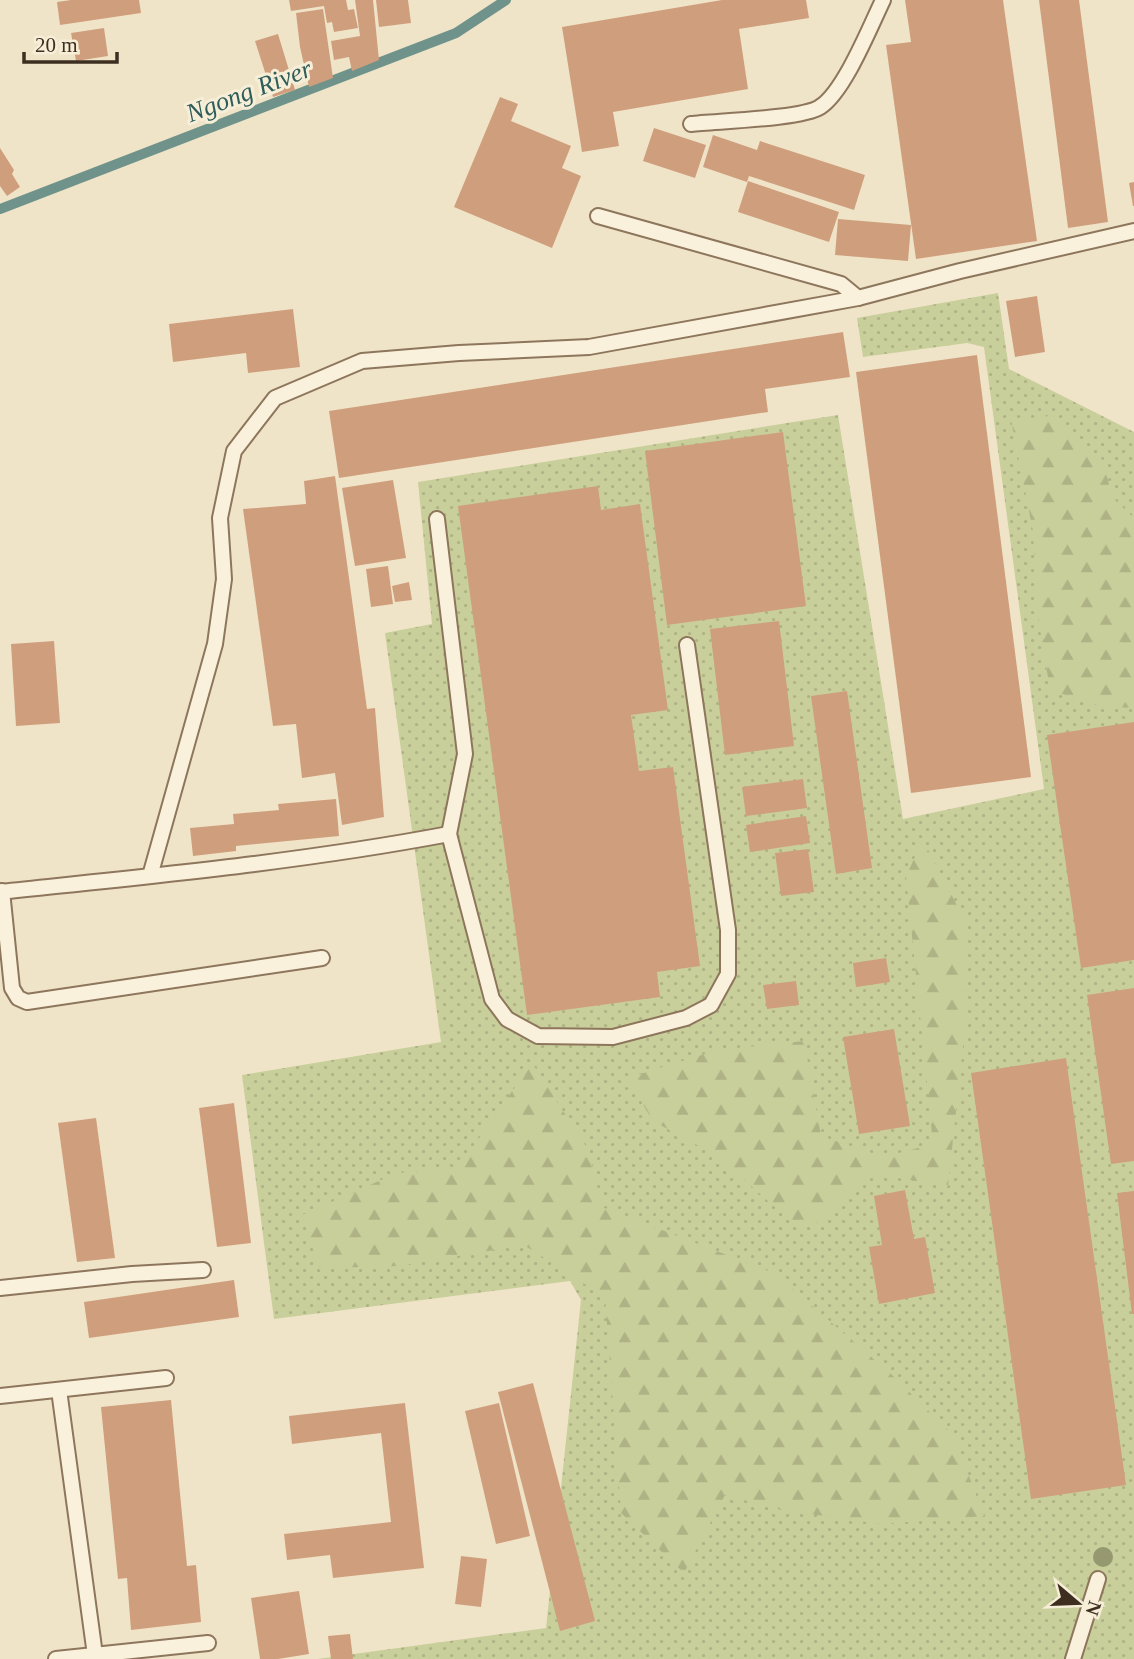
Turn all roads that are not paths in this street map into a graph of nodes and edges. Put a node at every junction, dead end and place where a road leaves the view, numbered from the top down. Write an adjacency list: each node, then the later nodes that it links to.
1 (883, 0): 2 (lane)
2 (691, 124)
3 (597, 215): 5 (lane)
4 (1134, 231): 5 (lane)
5 (858, 298): 9 (lane)
6 (437, 519): 8 (lane)
7 (687, 645): 8 (lane)
8 (449, 834): 9 (lane)
9 (150, 876): 10 (lane)
10 (1, 891): 11 (lane)
11 (322, 958)
12 (203, 1270): 13 (lane)
13 (0, 1288)
14 (166, 1378): 15 (lane)
15 (59, 1390): 16 (lane); 19 (lane)
16 (0, 1396)
17 (1098, 1579): 21 (lane)
18 (208, 1643): 19 (lane)
19 (95, 1655): 20 (lane)
20 (56, 1659)
21 (1073, 1659)

